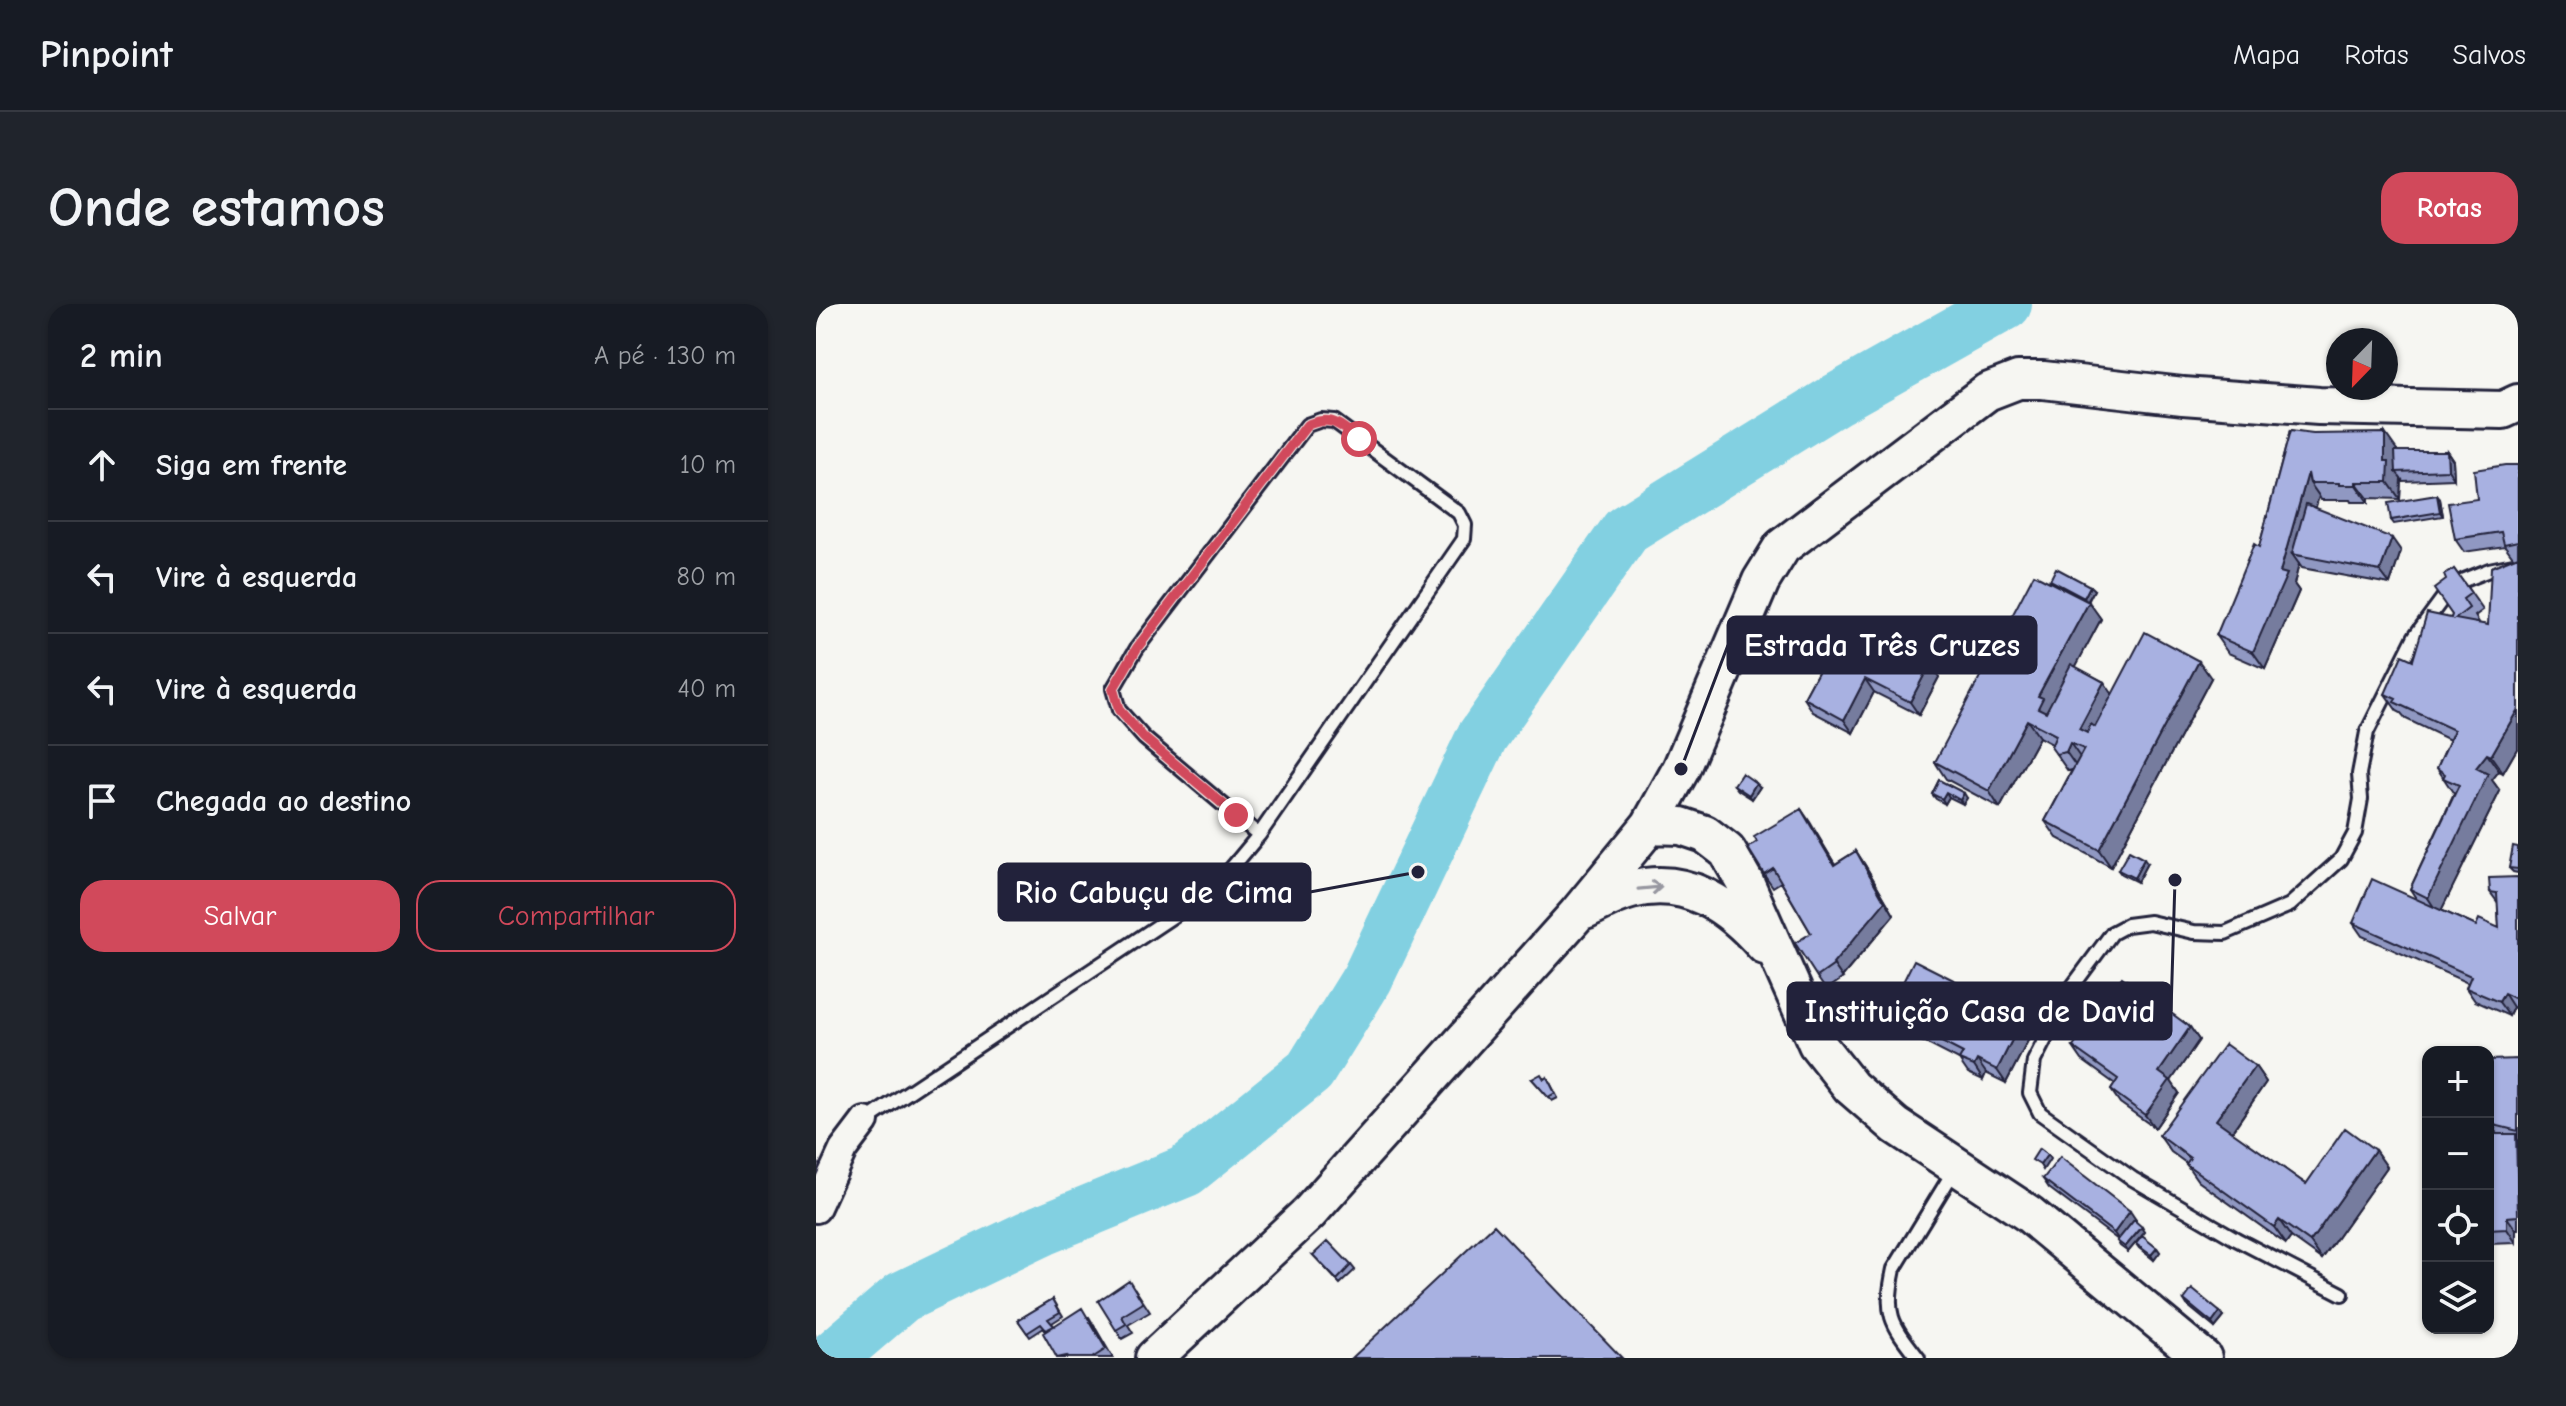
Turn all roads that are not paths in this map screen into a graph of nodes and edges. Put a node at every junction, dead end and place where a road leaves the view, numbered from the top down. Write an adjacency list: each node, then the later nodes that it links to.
1 (2518, 403): 3 (main road)
2 (2518, 564): 10 (lane)
3 (1650, 825): 5 (main road); 6 (main road)
4 (1259, 835): 4 (lane); 7 (lane)
5 (1577, 914): 6 (main road, one-way to 6); 11 (main road)
6 (1782, 966): 8 (main road)
7 (865, 1121): 9 (street)
8 (1957, 1166): 12 (lane); 13 (main road)
9 (816, 1209)
10 (2342, 1294)
11 (1154, 1358)
12 (1918, 1358)
13 (2203, 1358)

